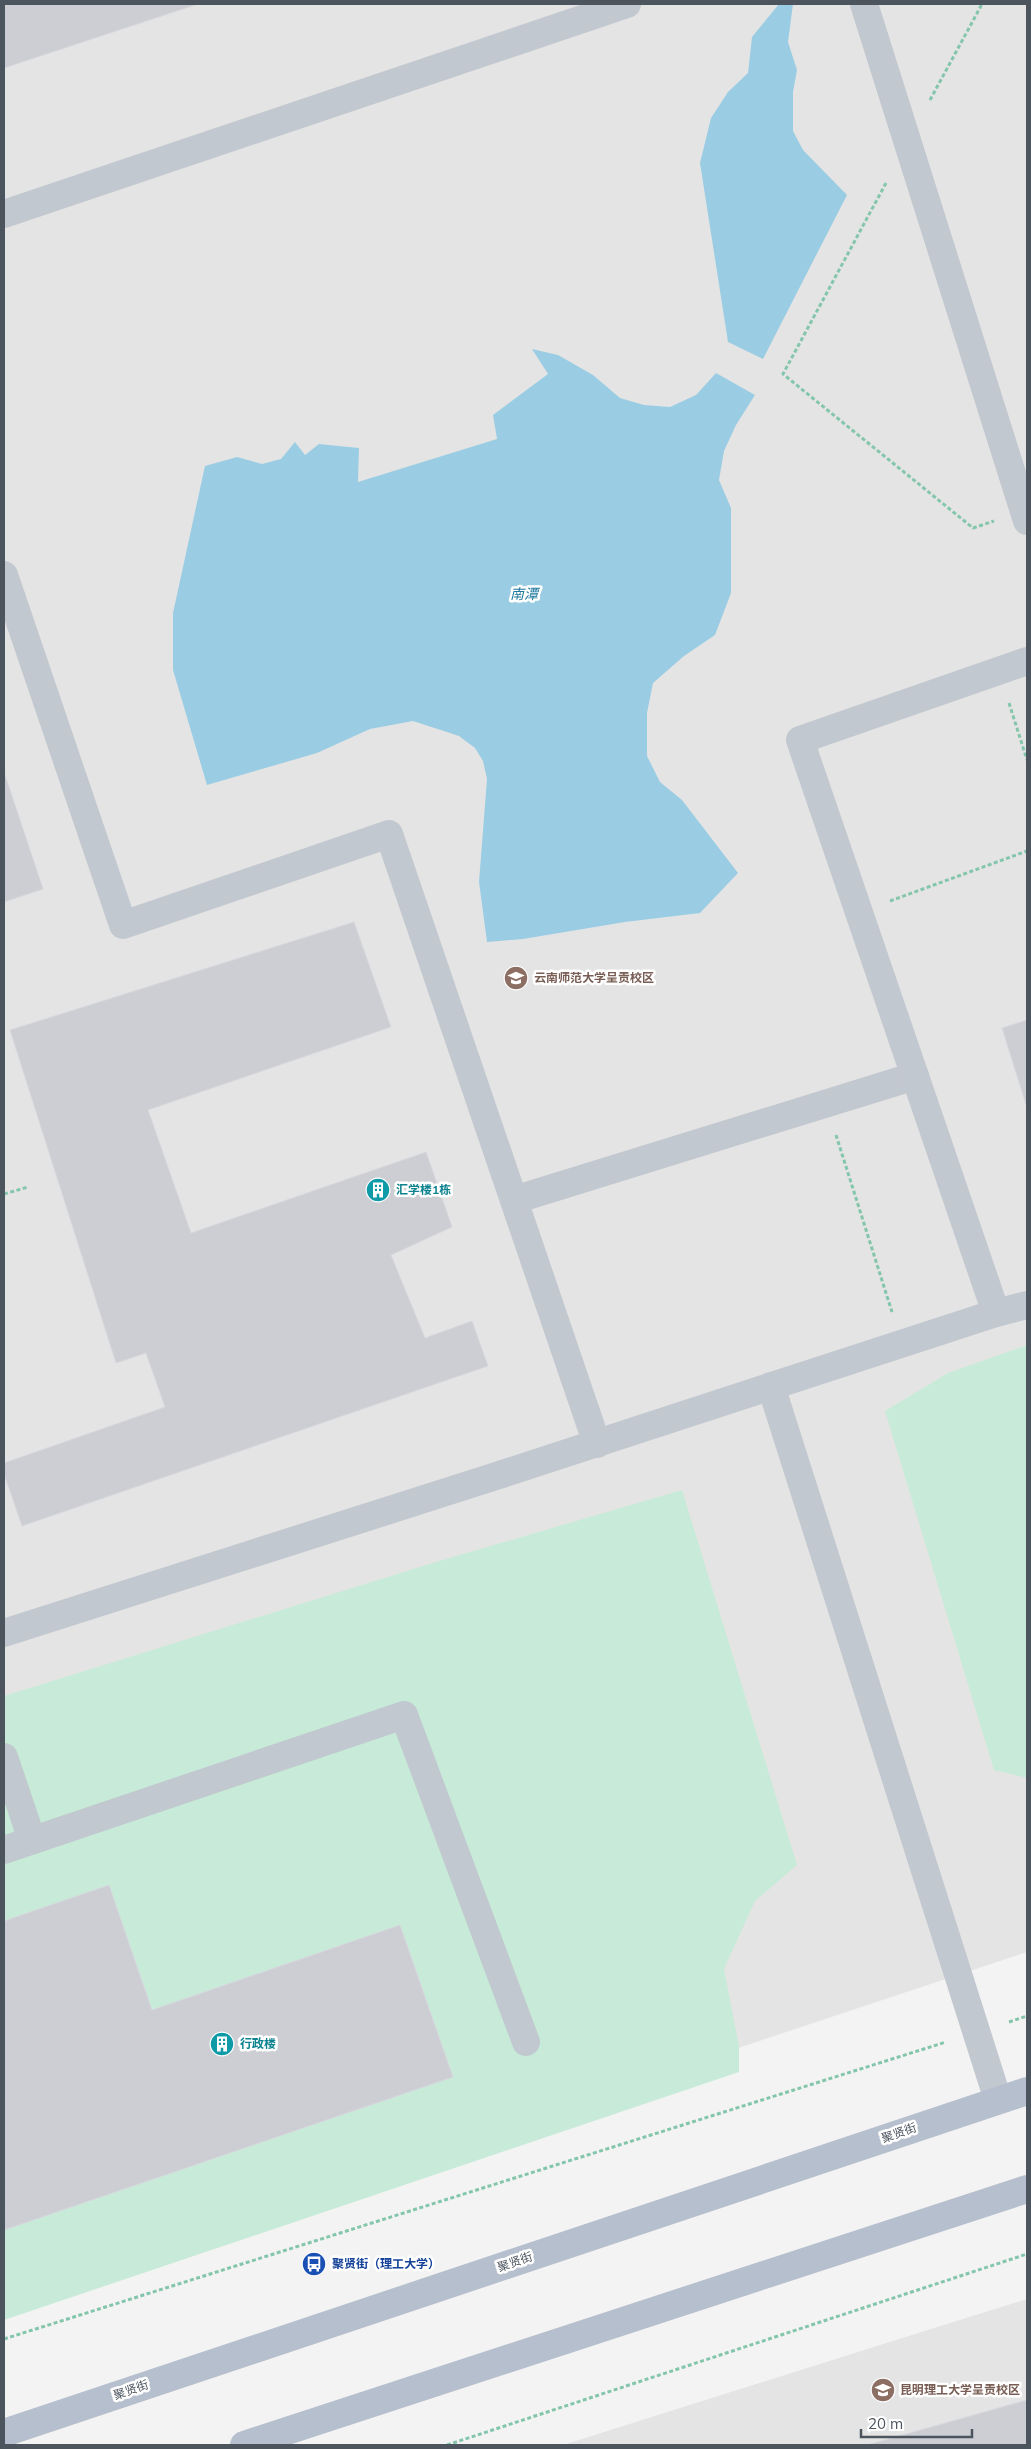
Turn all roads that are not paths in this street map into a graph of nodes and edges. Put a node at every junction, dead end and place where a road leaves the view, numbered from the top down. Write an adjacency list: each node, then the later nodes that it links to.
1 (627, 4): 3 (street)
2 (864, 4): 4 (street)
3 (4, 214)
4 (1026, 516)
5 (4, 575): 8 (street)
6 (1027, 661): 7 (street)
7 (915, 1076): 8 (street); 10 (street)
8 (514, 1200): 12 (street)
9 (1027, 1305): 10 (street)
10 (996, 1313): 11 (street)
11 (772, 1386): 12 (street); 19 (street)
12 (597, 1444): 13 (street)
13 (4, 1633)
14 (4, 1757): 15 (street)
15 (32, 1840): 16 (street); 17 (street)
16 (4, 1850)
17 (526, 2042)
18 (1027, 2091): 19 (main road, 聚贤街)
19 (998, 2100): 21 (main road, 聚贤街)
20 (1027, 2189): 22 (main road)
21 (4, 2433)
22 (244, 2445)

